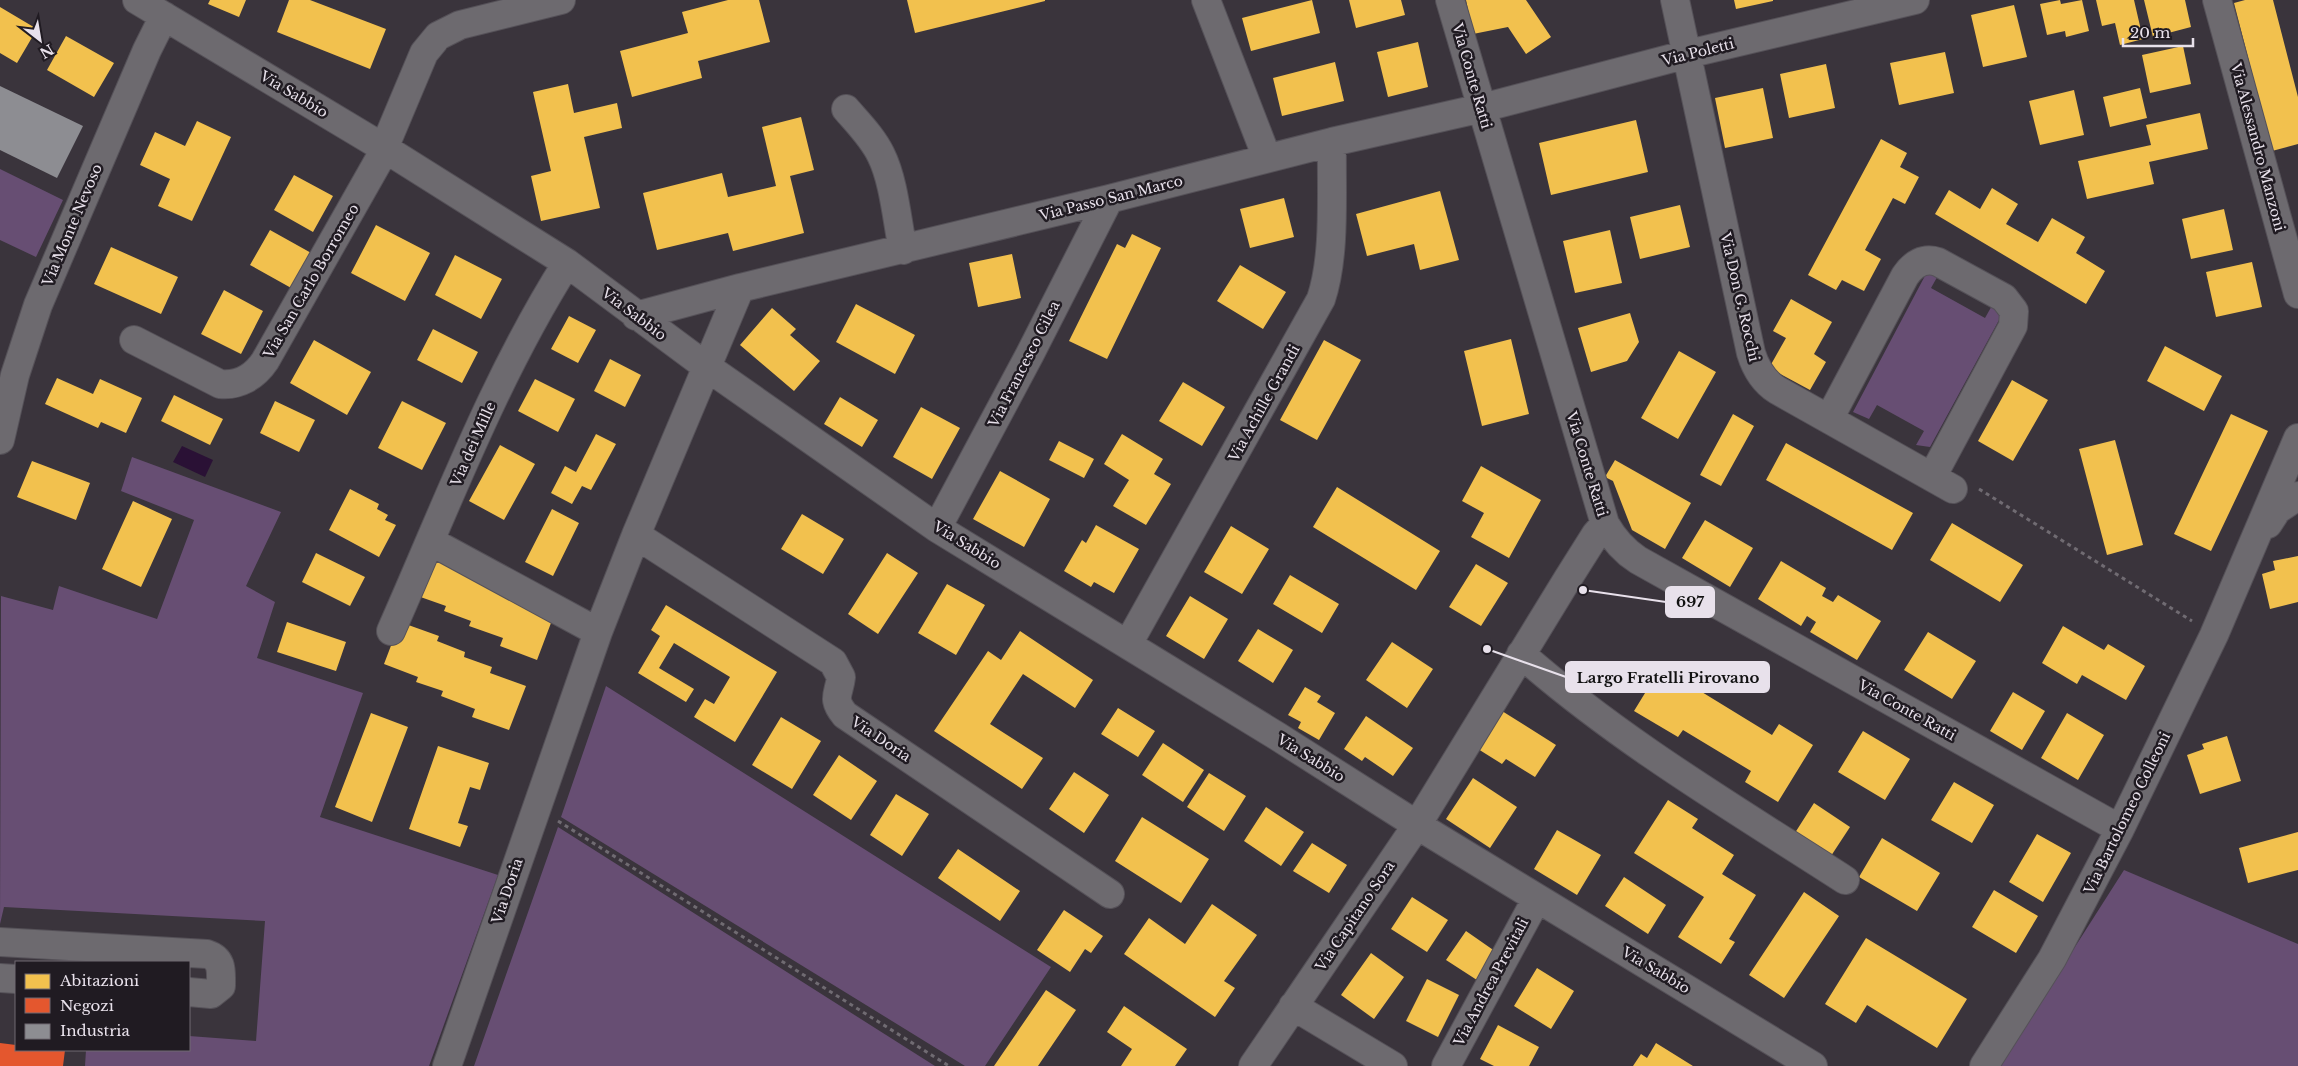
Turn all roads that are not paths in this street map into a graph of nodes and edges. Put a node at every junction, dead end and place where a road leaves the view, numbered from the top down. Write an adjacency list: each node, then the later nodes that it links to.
1 (561, 0): 12 (street, Via San Carlo Borromeo)
2 (1206, 0): 13 (street)
3 (1450, 0): 9 (street, Via Conte Ratti)
4 (1675, 0): 8 (street, Via Don G. Rocchi)
5 (1915, 0): 8 (street, Via Poletti)
6 (2217, 0): 18 (street, Via Alessandro Manzoni)
7 (150, 6): 12 (street, Via Sabbio); 24 (street, Via Monte Nevoso)
8 (1688, 54): 9 (street, Via Poletti); 22 (street, Via Don G. Rocchi)
9 (1482, 108): 11 (street, Via Passo San Marco); 26 (street, Via Conte Ratti)
10 (846, 109): 15 (street)
11 (1332, 142): 13 (street, Via Passo San Marco); 33 (street, Via Achille Grandi)
12 (384, 148): 16 (street, Via Sabbio); 20 (street, Via San Carlo Borromeo)
13 (1267, 158): 14 (street, Via Passo San Marco)
14 (1109, 199): 15 (street, Via Passo San Marco); 27 (street, Via Francesco Cilea)
15 (903, 250): 17 (street, Via Passo San Marco)
16 (567, 263): 19 (street, Via Sabbio); 29 (street, Via dei Mille)
17 (740, 288): 19 (street, Via Passo San Marco); 21 (street)
18 (2298, 294)
19 (636, 316): 21 (street, Via Sabbio)
20 (134, 340)
21 (708, 368): 27 (street, Via Sabbio); 28 (street, Via Doria)
22 (1829, 419): 22 (street, Via Don G. Rocchi)
23 (2298, 438): 30 (street, Via Bartolomeo Colleoni)
24 (0, 440)
25 (2298, 496): 30 (street, Via Bartolomeo Colleoni)
26 (1605, 524): 34 (street, Via Capitano Sora); 36 (street, Via Conte Ratti)
27 (937, 528): 33 (street, Via Sabbio)
28 (636, 535): 32 (street, Via Doria); 38 (street, Via Doria)
29 (430, 541): 31 (street, Via dei Mille); 32 (street)
30 (2251, 550): 36 (street, Via Bartolomeo Colleoni)
31 (390, 631)
32 (598, 632): 45 (street, Via Doria)
33 (1128, 644): 35 (street, Via Sabbio)
34 (1521, 654): 35 (street, Via Capitano Sora); 37 (street)
35 (1417, 825): 39 (street, Via Sabbio); 44 (street, Via Capitano Sora)
36 (2120, 829): 50 (street, Via Bartolomeo Colleoni)
37 (1845, 880)
38 (1110, 894)
39 (1537, 898): 48 (street, Via Andrea Previtali); 49 (street, Via Sabbio)
40 (0, 942): 43 (street)
41 (0, 978): 42 (street)
42 (15, 979)
43 (190, 992)
44 (1294, 1006): 46 (street, Via Capitano Sora); 47 (street)
45 (447, 1066)
46 (1253, 1066)
47 (1393, 1066)
48 (1446, 1066)
49 (1813, 1066)
50 (1984, 1066)

